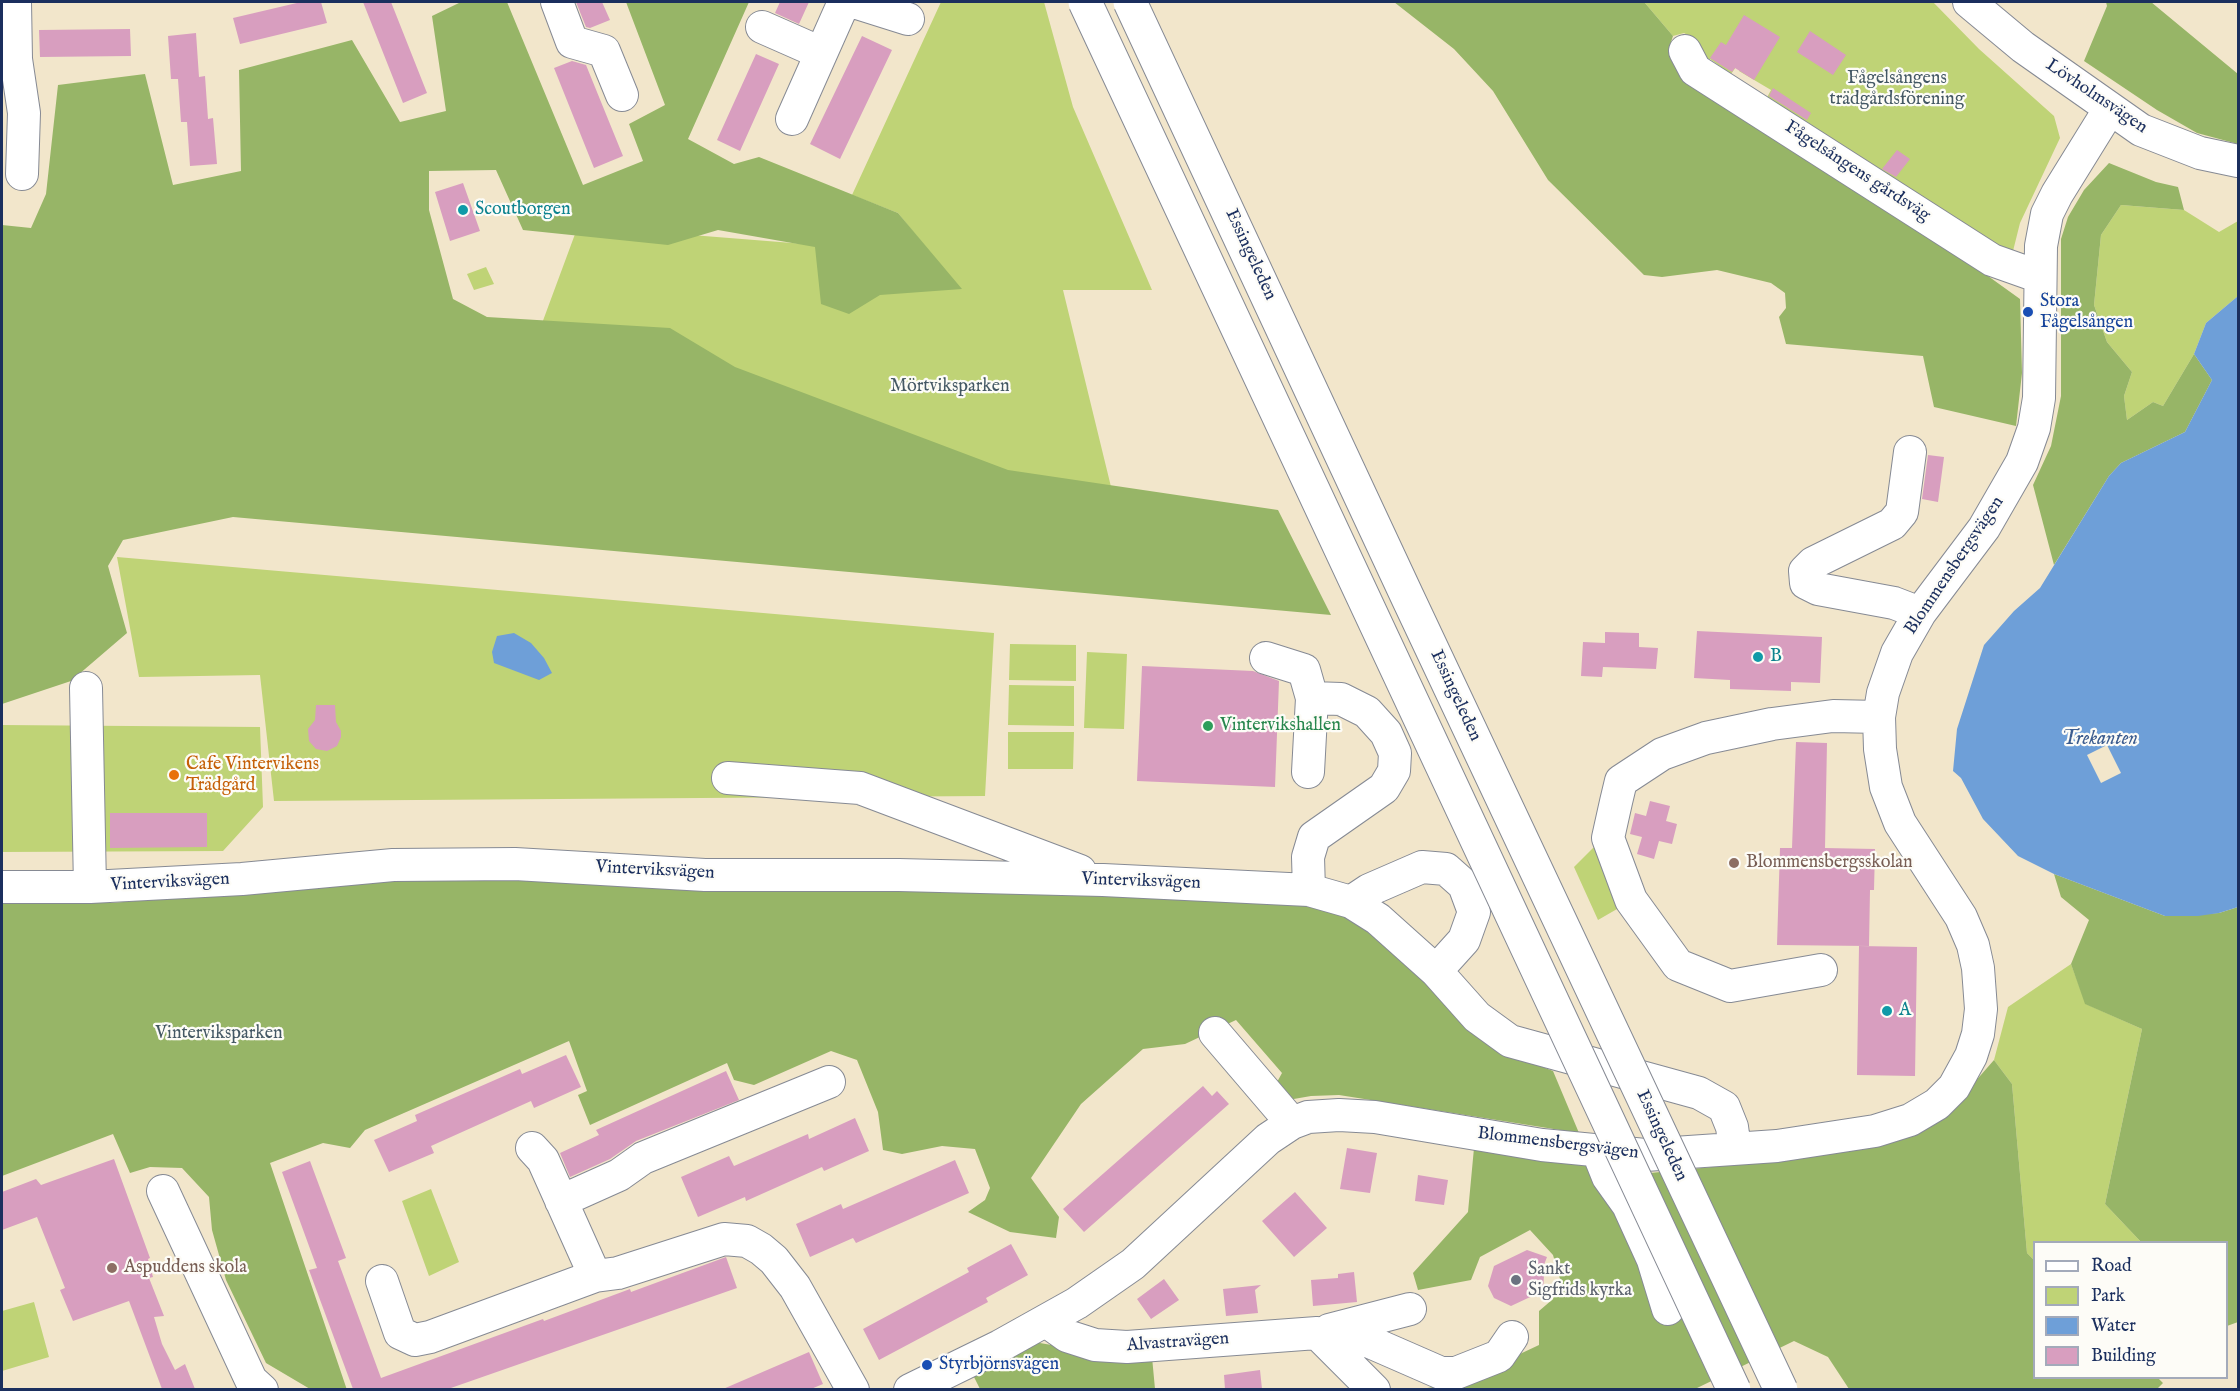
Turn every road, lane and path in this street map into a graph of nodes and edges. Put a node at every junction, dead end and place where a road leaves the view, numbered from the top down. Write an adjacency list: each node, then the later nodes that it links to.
1 (15, 2): 16 (street)
2 (557, 2): 12 (street)
3 (844, 2): 11 (street)
4 (854, 2): 8 (street)
5 (1085, 2): 52 (highway, bridge)
6 (1130, 2): 53 (highway, Essingeleden, bridge)
7 (1969, 2): 13 (street, Lövholmsvägen)
8 (908, 19)
9 (762, 27): 11 (street)
10 (1685, 51): 17 (street, Fågelsångens gårdsväg)
11 (821, 53): 14 (street)
12 (622, 95)
13 (2109, 110): 15 (street, Lövholmsvägen); 17 (street, Blommensbergsvägen)
14 (792, 120)
15 (2238, 161)
16 (22, 174)
17 (2040, 278): 19 (street, Blommensbergsvägen)
18 (1910, 452): 19 (street)
19 (1920, 613): 23 (street, Blommensbergsvägen)
20 (1266, 658): 22 (street)
21 (86, 688): 28 (street)
22 (1312, 698): 24 (street); 29 (street)
23 (1879, 717): 31 (street); 37 (street, Blommensbergsvägen)
24 (1308, 772)
25 (728, 778): 26 (street)
26 (1103, 880): 28 (street, Vinterviksvägen); 29 (street, Vinterviksvägen)
27 (2, 887): 28 (street, Vinterviksvägen)
28 (90, 887)
29 (1309, 890): 30 (street, Vinterviksvägen)
30 (1351, 902): 32 (street, Vinterviksvägen); 32 (street)
31 (1821, 970)
32 (1436, 971): 37 (street, Vinterviksvägen)
33 (1215, 1033): 35 (street)
34 (829, 1082): 40 (street)
35 (1292, 1123): 38 (street, Blommensbergsvägen); 45 (street, Blommensbergsvägen)
36 (532, 1148): 40 (street)
37 (1735, 1149): 38 (street, Blommensbergsvägen)
38 (1598, 1152): 44 (street)
39 (163, 1191): 48 (street)
40 (561, 1201): 41 (street)
41 (595, 1276): 42 (street); 49 (street)
42 (382, 1281)
43 (1410, 1310): 46 (street, Alvastravägen)
44 (1668, 1310)
45 (1046, 1322): 46 (street, Alvastravägen); 50 (street, Blommensbergsvägen)
46 (1317, 1334): 47 (street); 51 (street)
47 (1512, 1336)
48 (262, 1389)
49 (853, 1389)
50 (910, 1389)
51 (1374, 1389)
52 (1734, 1389)
53 (1781, 1389)

